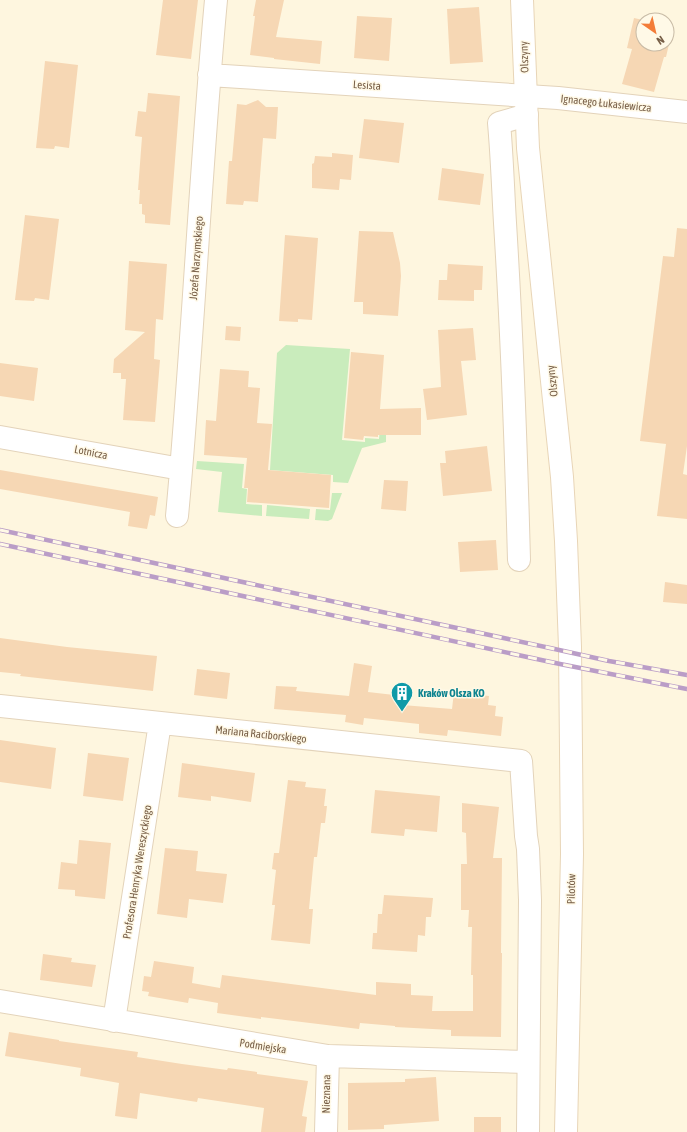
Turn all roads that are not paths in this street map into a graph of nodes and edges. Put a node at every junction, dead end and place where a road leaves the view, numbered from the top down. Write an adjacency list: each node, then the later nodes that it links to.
1 (216, 0): 3 (street, Józefa Narzymskiego)
2 (522, 0): 4 (street, Olszyny)
3 (209, 75): 4 (street, Lesista); 7 (street, Józefa Narzymskiego)
4 (526, 105): 5 (street, Ignacego Łukasiewicza); 9 (street); 10 (street, Olszyny)
5 (686, 108)
6 (0, 437): 7 (street, Lotnicza)
7 (181, 469): 8 (street, Józefa Narzymskiego)
8 (176, 516)
9 (519, 560)
10 (570, 647): 19 (street, Pilotów)
11 (0, 706): 12 (street, Mariana Raciborskiego)
12 (160, 723): 14 (street, Profesora Henryka Wereszyckiego); 16 (street, Mariana Raciborskiego)
13 (0, 1001): 14 (street, Podmiejska)
14 (114, 1021): 15 (street, Podmiejska)
15 (328, 1056): 16 (street, Podmiejska); 17 (street, Nieznana)
16 (528, 1062): 18 (street)
17 (326, 1132)
18 (528, 1132)
19 (566, 1132)

